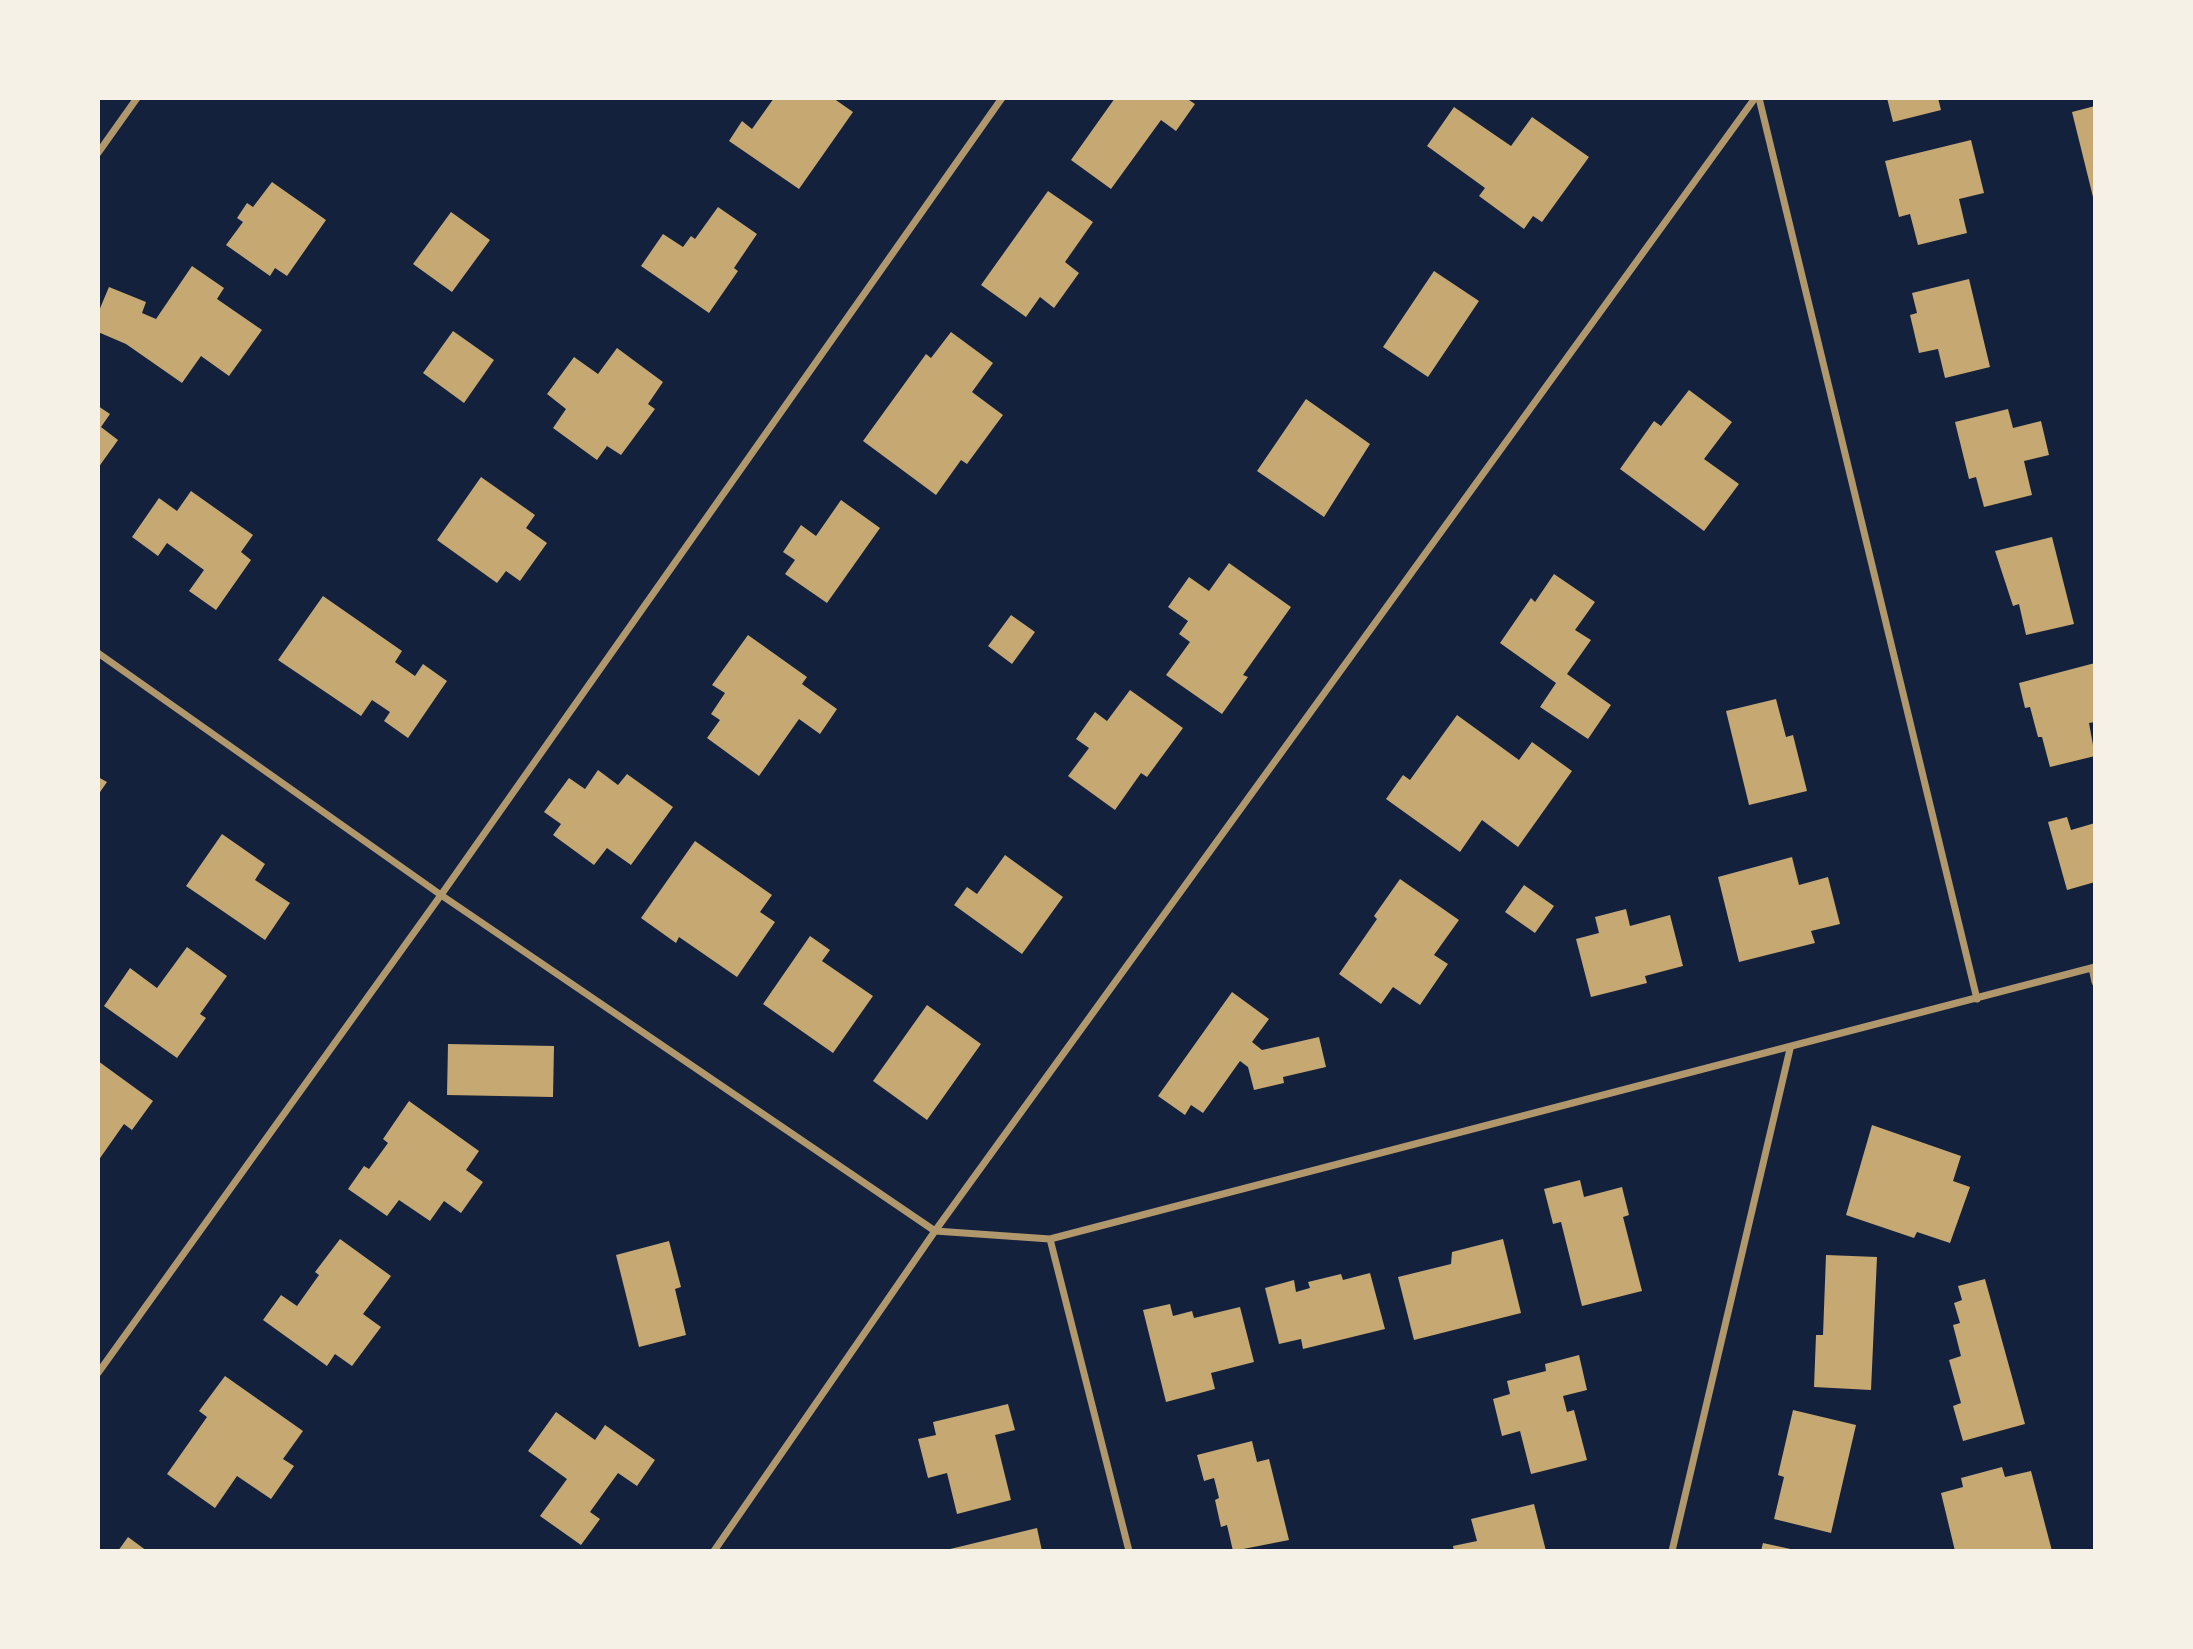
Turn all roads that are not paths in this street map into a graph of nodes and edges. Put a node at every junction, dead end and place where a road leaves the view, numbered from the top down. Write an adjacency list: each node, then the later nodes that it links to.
1 (137, 98): 4 (street)
2 (1002, 98): 6 (street)
3 (1757, 98): 9 (street); 11 (street)
4 (98, 153)
5 (98, 653): 6 (street)
6 (440, 895): 11 (street); 13 (street)
7 (2093, 968): 8 (street); 9 (street)
8 (2095, 982)
9 (1976, 999): 10 (street)
10 (1790, 1049): 12 (street); 16 (street)
11 (935, 1231): 12 (street); 14 (street)
12 (1050, 1239): 15 (street)
13 (98, 1373)
14 (714, 1551)
15 (1129, 1551)
16 (1672, 1551)

